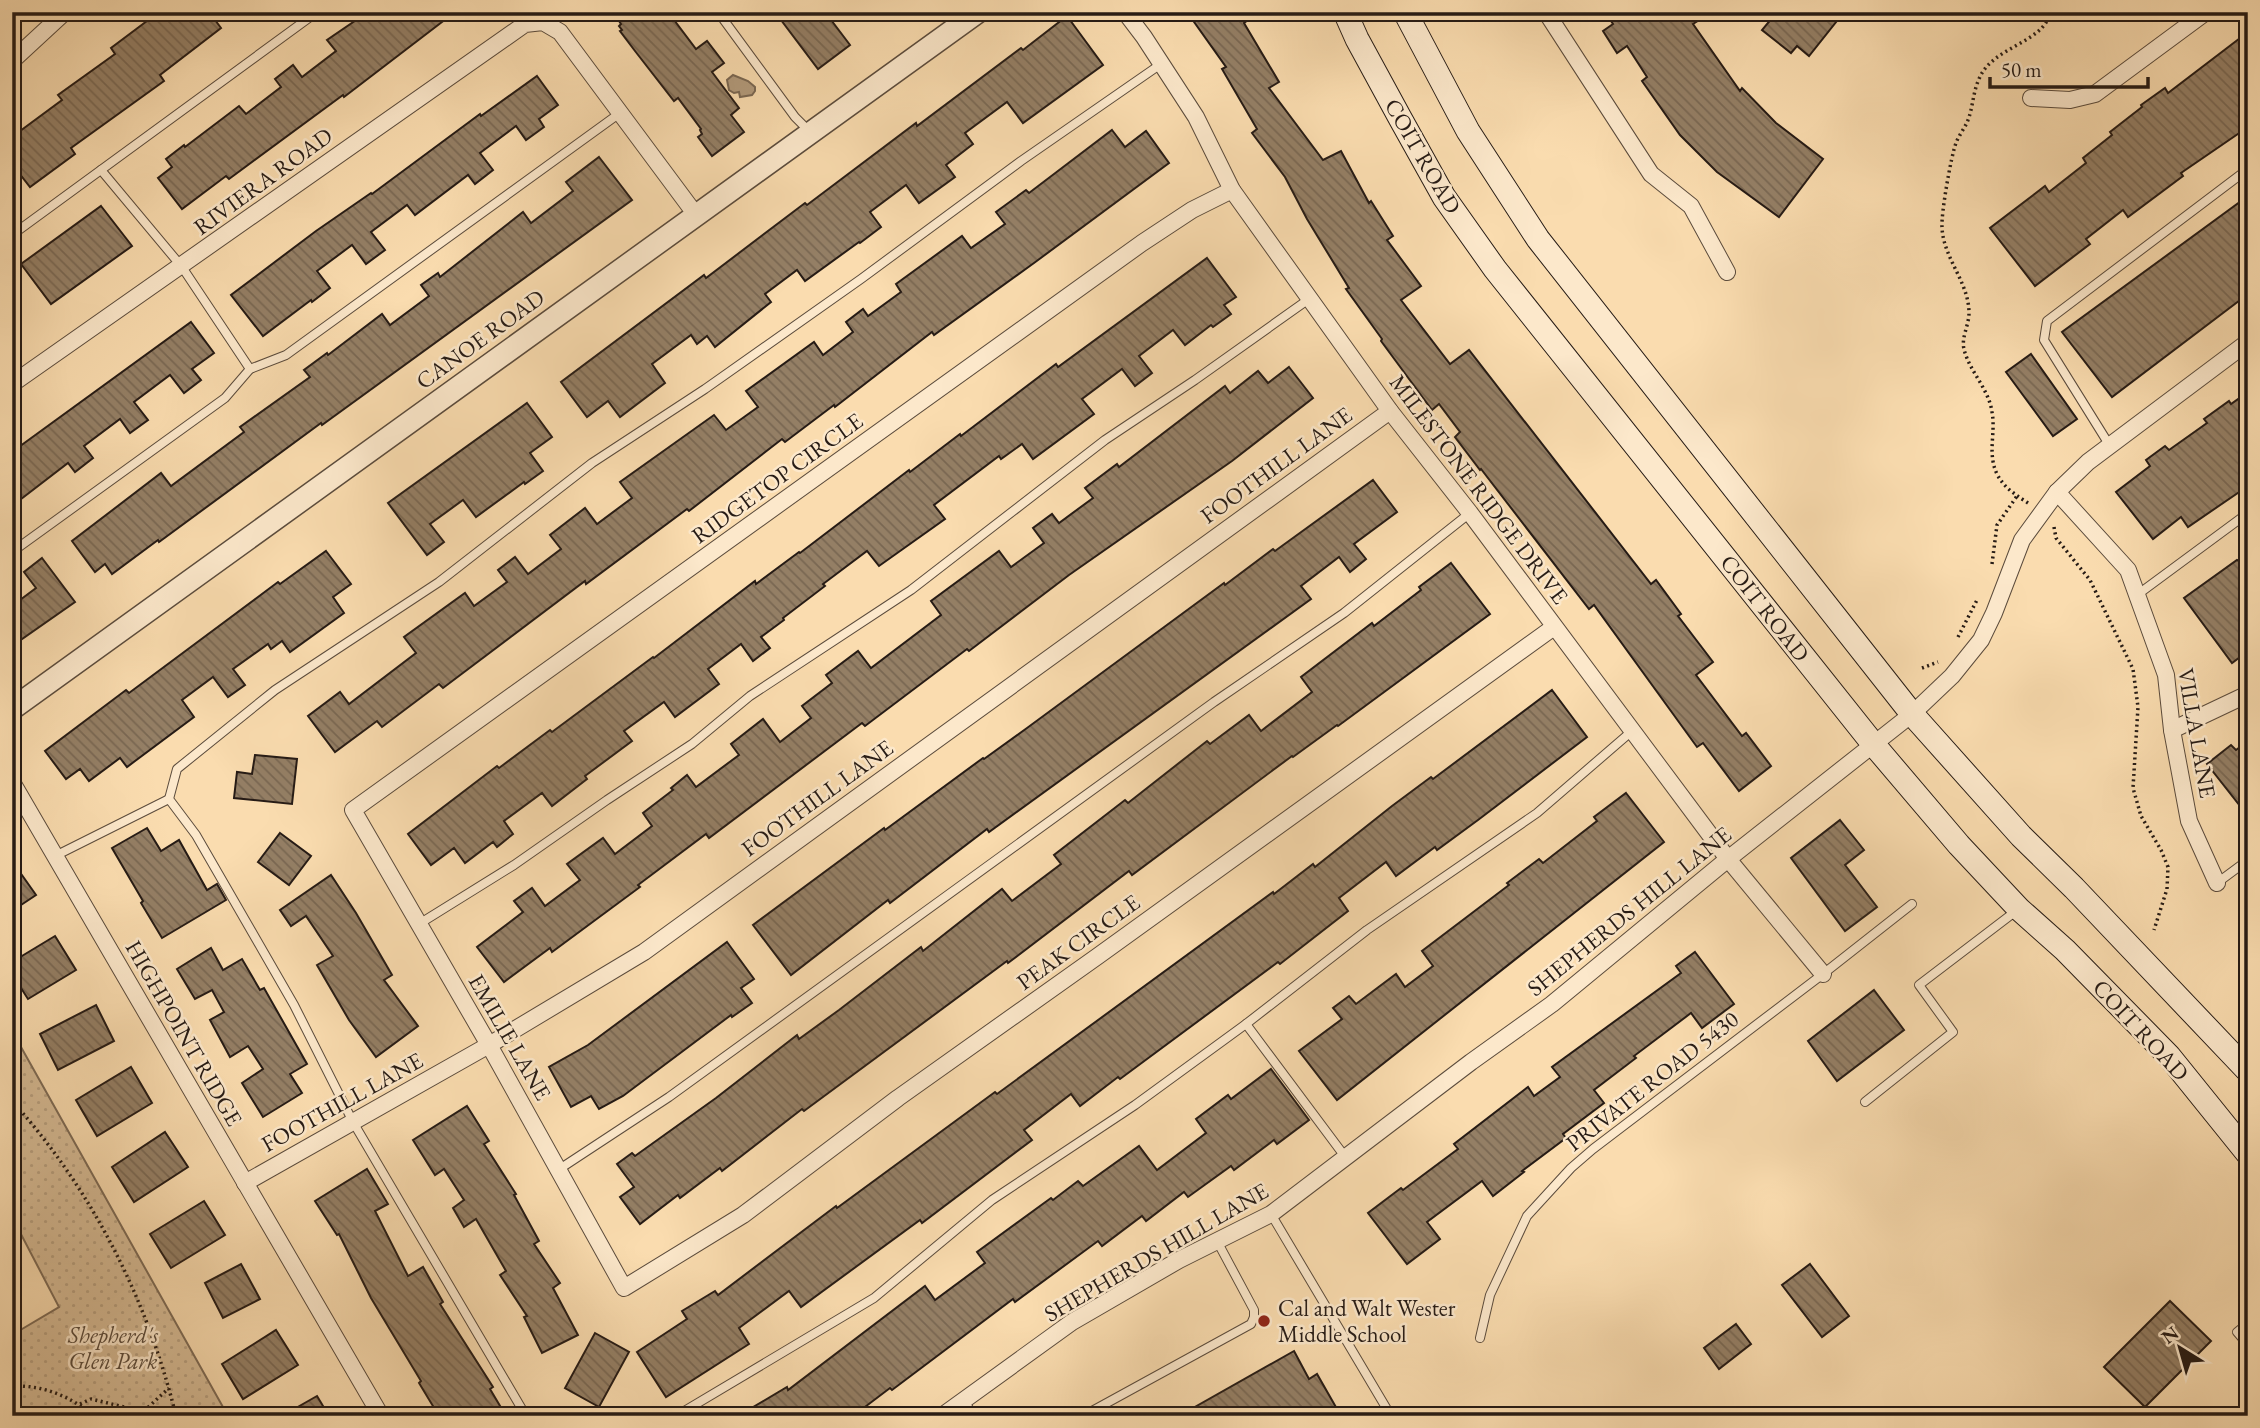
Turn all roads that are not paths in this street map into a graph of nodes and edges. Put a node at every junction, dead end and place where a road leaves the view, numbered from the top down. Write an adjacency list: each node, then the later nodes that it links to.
1 (65, 12): 10 (street)
2 (317, 12): 16 (lane)
3 (718, 12): 14 (lane)
4 (978, 12): 14 (street, CANOE ROAD)
5 (1125, 12): 11 (street, MILESTONE RIDGE DRIVE)
6 (1345, 12): 39 (main road, COIT ROAD)
7 (1405, 12): 36 (main road)
8 (1546, 12): 21 (street)
9 (2206, 12): 12 (street)
10 (12, 61)
11 (1161, 64): 17 (street, MILESTONE RIDGE DRIVE); 41 (lane)
12 (2031, 98)
13 (620, 113): 18 (street); 20 (street, RIVIERA ROAD); 24 (lane)
14 (811, 133): 18 (street, CANOE ROAD)
15 (2248, 169): 27 (lane)
16 (101, 170): 19 (lane); 20 (lane)
17 (1232, 190): 22 (street, MILESTONE RIDGE DRIVE); 42 (street, RIDGETOP CIRCLE)
18 (696, 215): 35 (street, CANOE ROAD)
19 (12, 235)
20 (182, 267): 24 (lane); 25 (street, RIVIERA ROAD)
21 (1727, 272)
22 (1311, 297): 26 (street, MILESTONE RIDGE DRIVE); 49 (lane)
23 (2248, 342): 27 (street, SHEPHERDS HILL LANE)
24 (250, 369): 31 (lane)
25 (12, 384)
26 (1390, 411): 29 (street, MILESTONE RIDGE DRIVE); 52 (street, FOOTHILL LANE)
27 (2110, 446): 28 (street, SHEPHERDS HILL LANE)
28 (2057, 492): 32 (street, VILLA LANE); 36 (street, SHEPHERDS HILL LANE)
29 (1470, 513): 33 (street, MILESTONE RIDGE DRIVE); 58 (lane)
30 (2248, 513): 32 (lane)
31 (12, 552)
32 (2137, 595): 37 (street, VILLA LANE)
33 (1554, 626): 38 (street, MILESTONE RIDGE DRIVE); 62 (street, PEAK CIRCLE)
34 (2248, 694): 37 (street)
35 (12, 709)
36 (1912, 714): 39 (street, SHEPHERDS HILL LANE); 53 (main road)
37 (2172, 730): 46 (street, VILLA LANE)
38 (1632, 731): 44 (street, MILESTONE RIDGE DRIVE); 51 (lane)
39 (1874, 745): 44 (street, SHEPHERDS HILL LANE); 48 (main road, COIT ROAD)
40 (12, 782): 43 (street, HIGHPOINT RIDGE)
41 (169, 799): 43 (lane); 55 (lane)
42 (353, 810): 49 (street, EMILIE LANE)
43 (55, 856): 59 (street, HIGHPOINT RIDGE)
44 (1728, 859): 50 (street, MILESTONE RIDGE DRIVE); 57 (street, SHEPHERDS HILL LANE)
45 (2248, 860): 46 (lane)
46 (2217, 883)
47 (1912, 904): 50 (lane, PRIVATE ROAD 5430)
48 (2019, 909): 54 (lane); 56 (main road, COIT ROAD)
49 (419, 924): 52 (street, EMILIE LANE)
50 (1823, 974): 64 (lane, PRIVATE ROAD 5430)
51 (1247, 1024): 57 (lane); 69 (lane)
52 (489, 1045): 55 (street, FOOTHILL LANE); 58 (street, EMILIE LANE)
53 (2248, 1072)
54 (1865, 1102)
55 (353, 1122): 59 (street, FOOTHILL LANE); 68 (lane)
56 (2248, 1154)
57 (1346, 1158): 60 (street, SHEPHERDS HILL LANE)
58 (558, 1170): 62 (street, EMILIE LANE)
59 (245, 1183): 67 (street, HIGHPOINT RIDGE)
60 (1271, 1214): 61 (street, SHEPHERDS HILL LANE); 73 (lane)
61 (1217, 1241): 66 (street, SHEPHERDS HILL LANE); 72 (lane)
62 (624, 1288)
63 (2248, 1323): 65 (lane)
64 (1480, 1338)
65 (2248, 1345)
66 (964, 1400): 70 (street, SHEPHERDS HILL LANE); 71 (lane)
67 (381, 1416)
68 (526, 1416)
69 (676, 1416)
70 (942, 1416)
71 (973, 1416)
72 (1083, 1416)
73 (1391, 1416)

